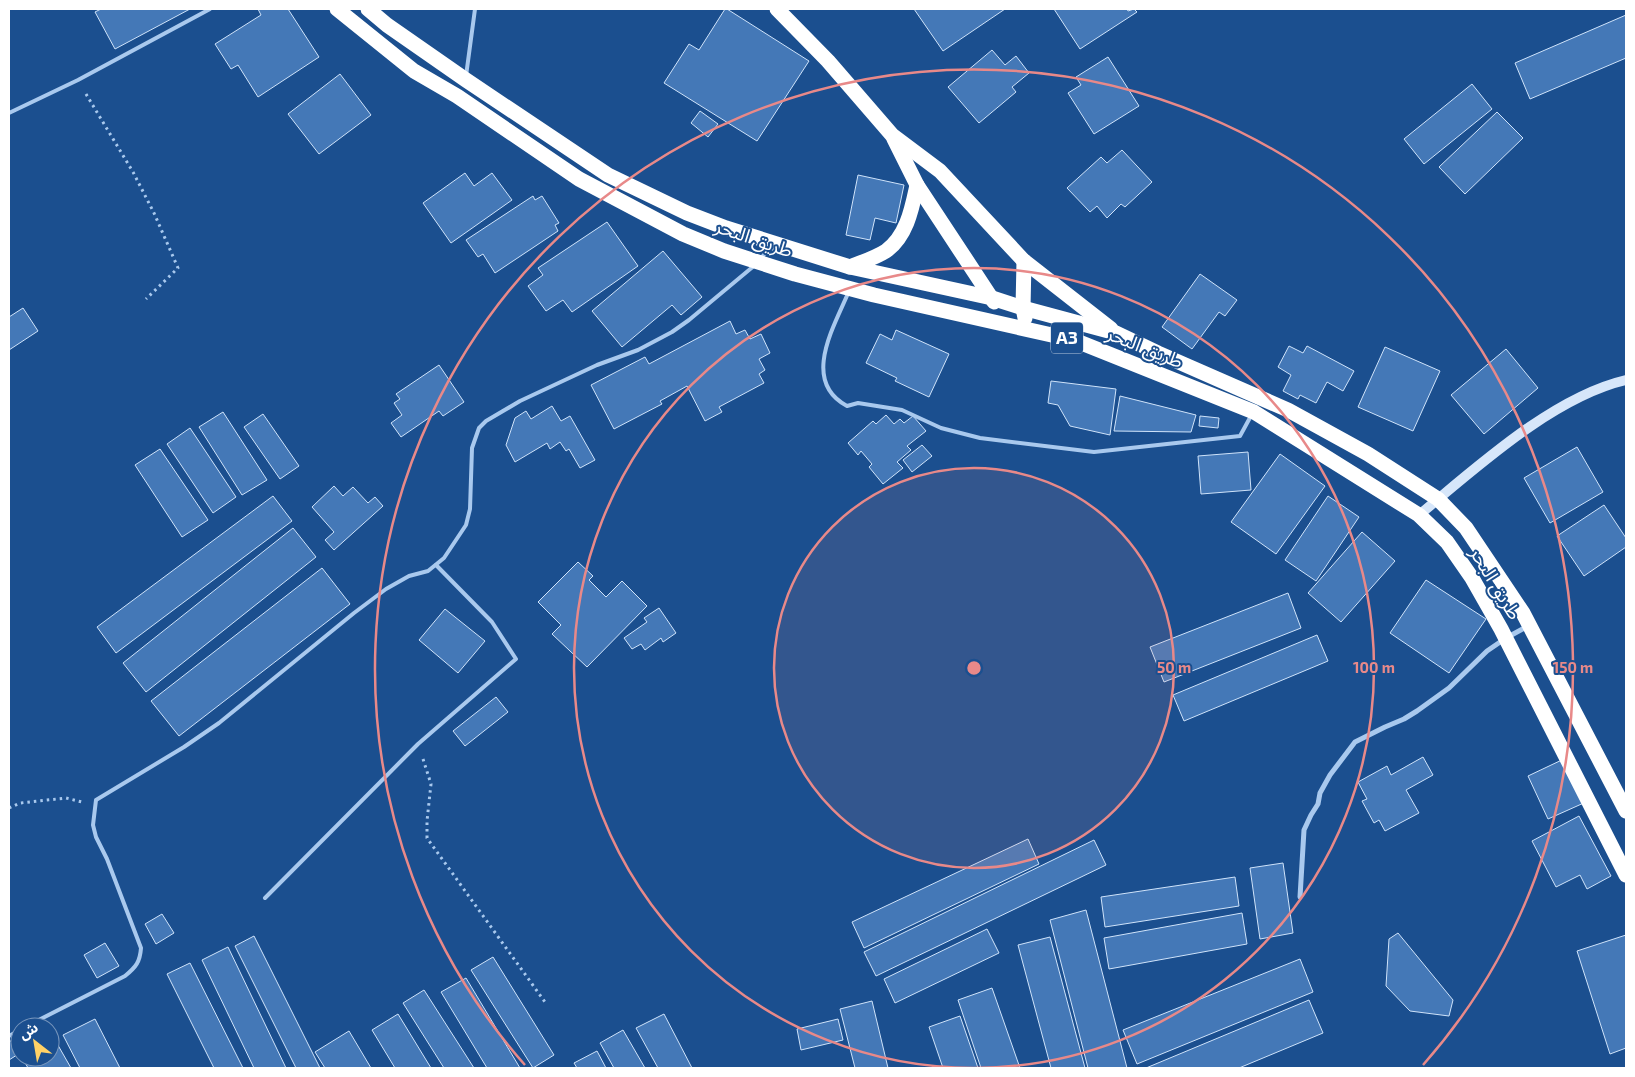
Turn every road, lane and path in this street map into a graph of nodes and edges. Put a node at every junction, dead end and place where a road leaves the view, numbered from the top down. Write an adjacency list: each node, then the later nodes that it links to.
1 (210, 9): 6 (lane)
2 (337, 9): 8 (highway, طريق البحر / A3)
3 (368, 9): 7 (highway, طريق البحر / A3)
4 (475, 9): 7 (lane)
5 (777, 9): 10 (highway)
6 (78, 80): 9 (lane); 17 (path)
7 (466, 80): 8 (lane); 12 (highway, طريق البحر / A3)
8 (457, 96): 14 (highway, طريق البحر / A3)
9 (9, 113)
10 (892, 135): 11 (highway); 13 (highway)
11 (917, 185): 15 (highway); 18 (highway)
12 (772, 243): 14 (lane); 15 (highway, طريق البحر / A3)
13 (1024, 260): 19 (highway); 22 (highway)
14 (758, 262): 16 (highway, طريق البحر / A3); 27 (lane)
15 (850, 267): 18 (highway, طريق البحر / A3)
16 (850, 288): 20 (highway, طريق البحر / A3); 24 (lane)
17 (146, 298)
18 (992, 298): 19 (highway, طريق البحر / A3); 20 (highway)
19 (1023, 308): 21 (highway); 22 (highway, طريق البحر / A3)
20 (1004, 323): 21 (highway, طريق البحر / A3)
21 (1028, 329): 24 (highway, طريق البحر / A3)
22 (1116, 333): 25 (highway, طريق البحر / A3)
23 (1626, 380): 25 (street)
24 (1254, 412): 26 (highway, طريق البحر / A3)
25 (1438, 499): 26 (street); 28 (highway, طريق البحر / A3)
26 (1419, 515): 29 (highway, طريق البحر / A3)
27 (436, 566): 30 (lane); 31 (lane)
28 (1529, 626): 29 (street); 33 (highway, طريق البحر / A3)
29 (1506, 638): 34 (highway, طريق البحر / A3); 36 (street)
30 (418, 744): 35 (lane); 37 (path)
31 (94, 806): 32 (path); 38 (lane)
32 (9, 808)
33 (1626, 811)
34 (1626, 875)
35 (265, 898)
36 (1300, 898)
37 (545, 1002)
38 (45, 1017)

